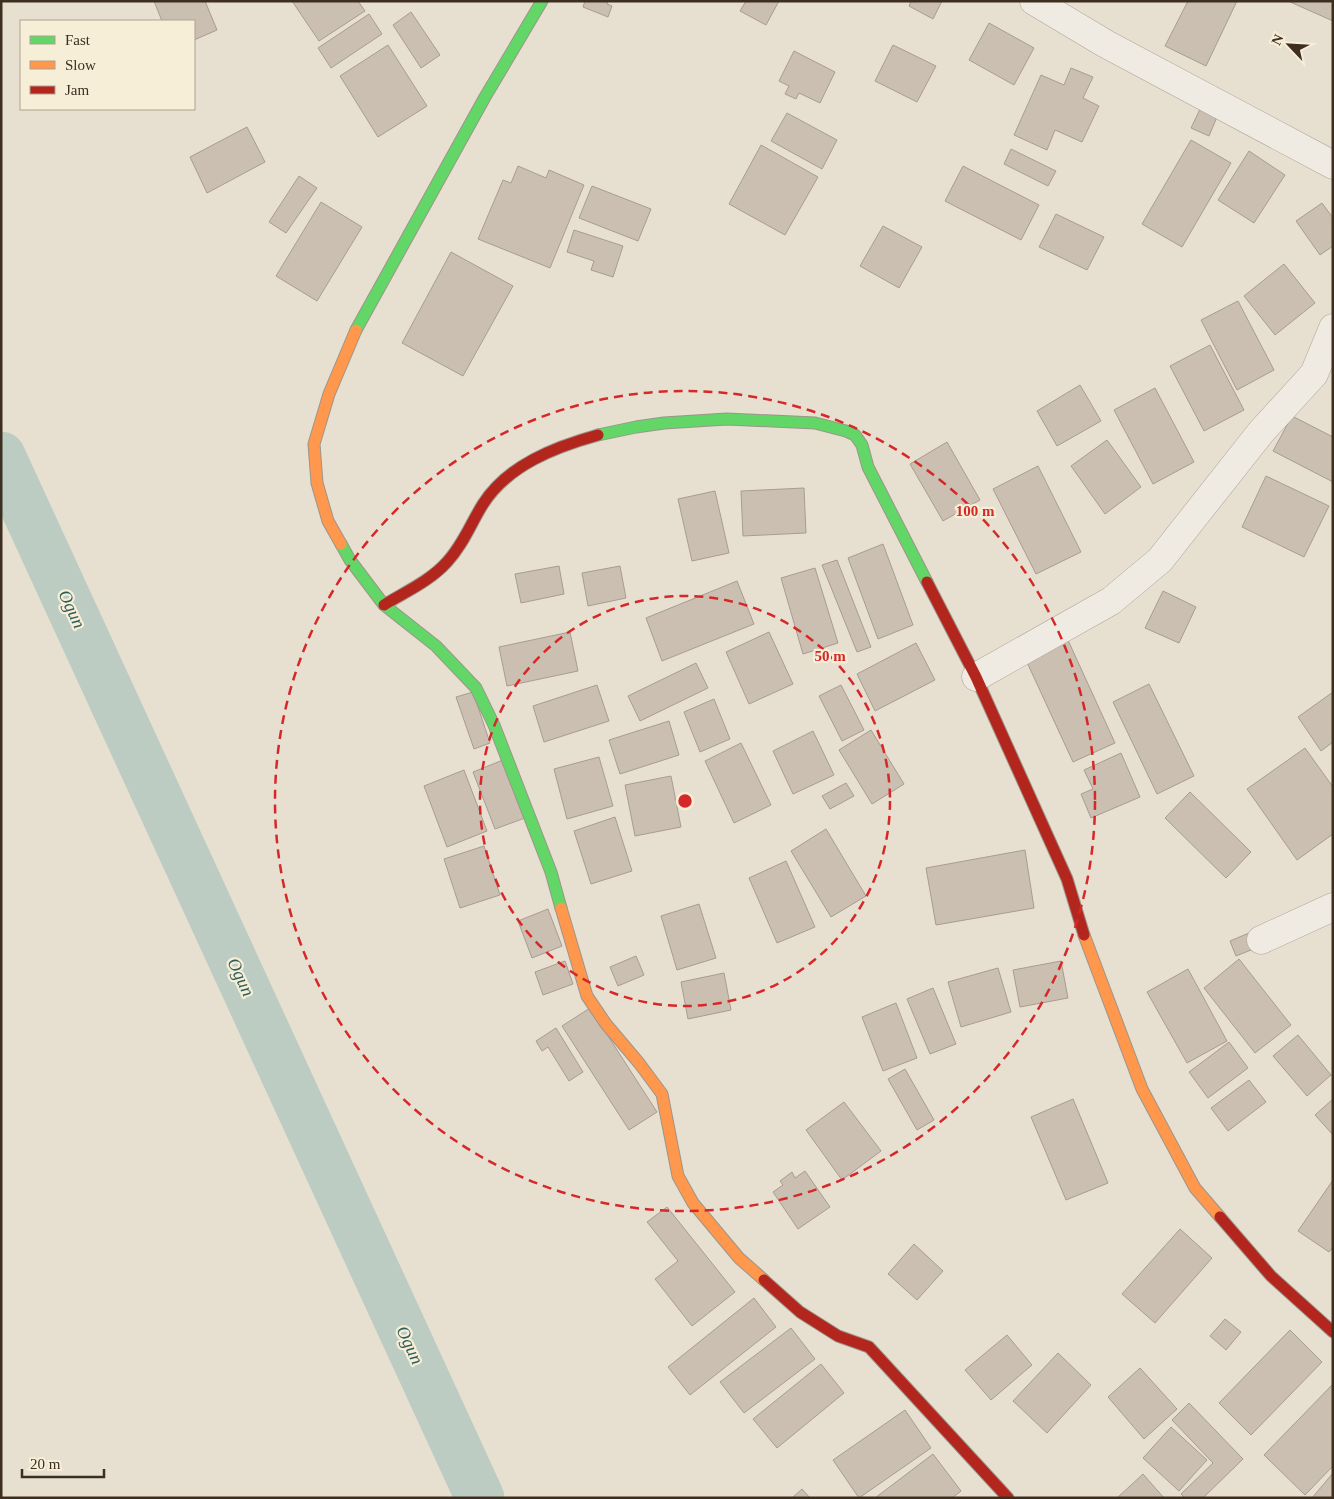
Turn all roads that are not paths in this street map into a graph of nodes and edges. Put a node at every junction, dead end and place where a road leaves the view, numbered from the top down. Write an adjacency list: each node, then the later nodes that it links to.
1 (542, 1): 5 (street)
2 (1034, 1): 3 (street)
3 (1333, 165)
4 (1333, 328): 6 (street)
5 (384, 605): 6 (street); 10 (street)
6 (976, 677): 9 (street)
7 (1333, 908): 8 (street)
8 (1261, 940)
9 (1333, 1332)
10 (1008, 1498)

